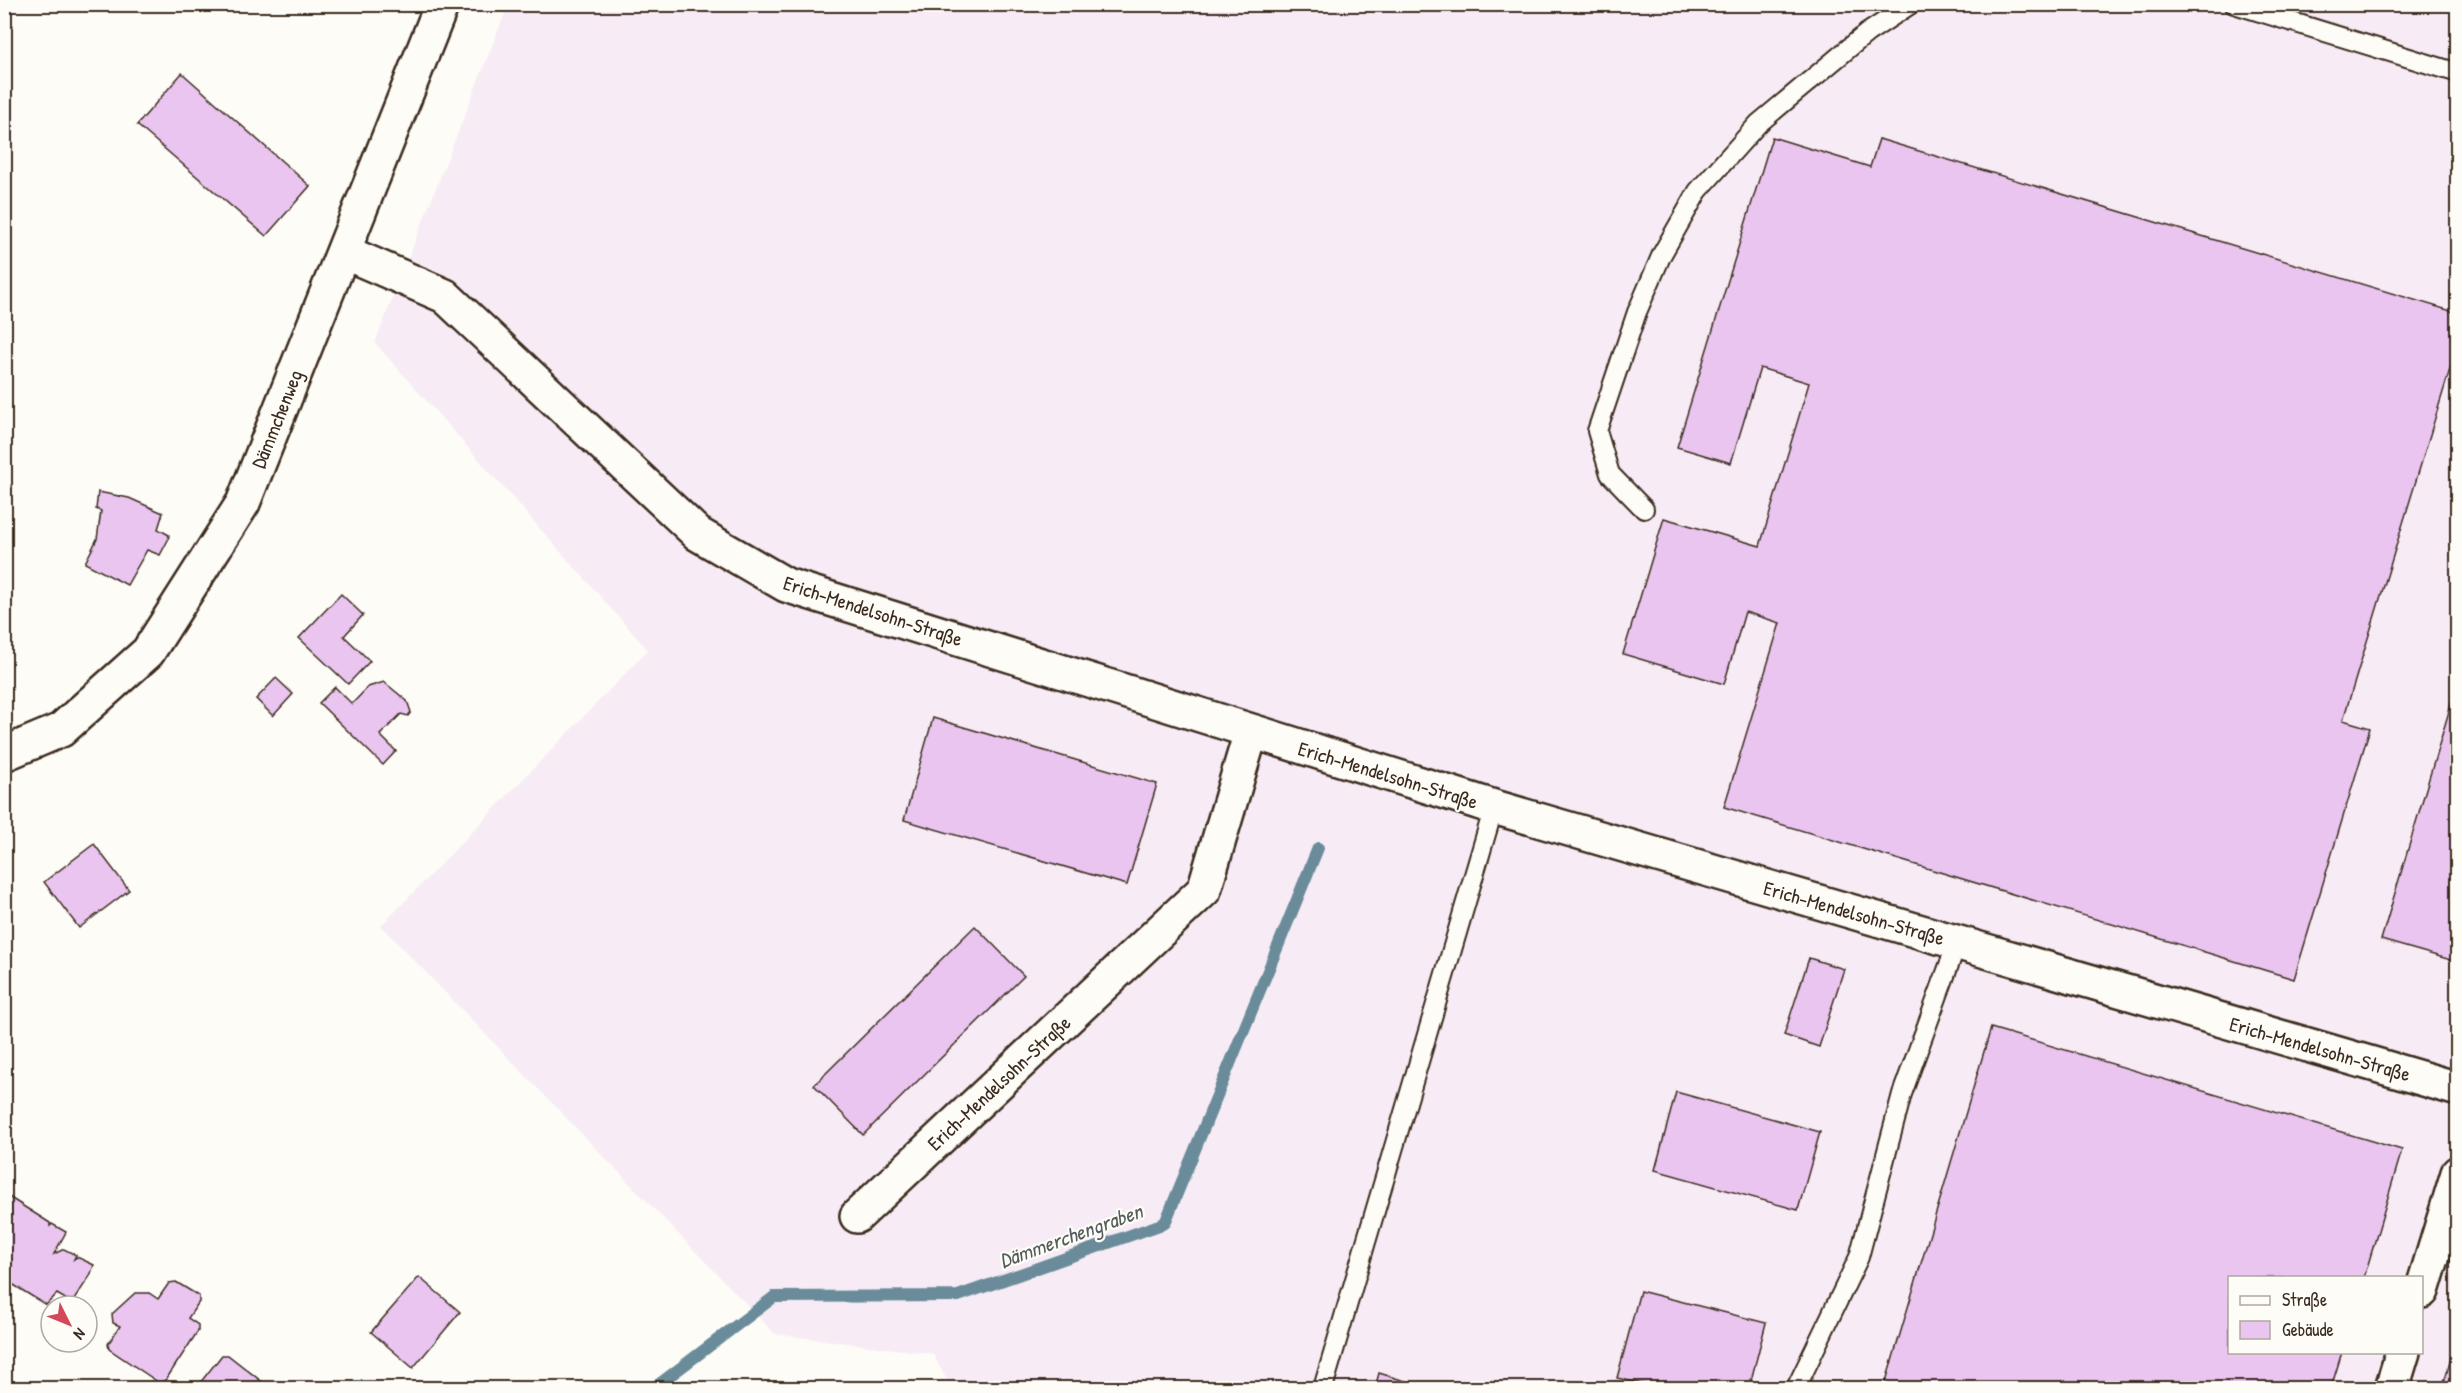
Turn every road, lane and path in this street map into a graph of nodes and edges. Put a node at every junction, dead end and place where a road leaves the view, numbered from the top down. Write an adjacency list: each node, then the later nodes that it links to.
1 (442, 4): 5 (street, Dämmchenweg)
2 (1911, 4): 6 (lane)
3 (2234, 4): 4 (lane)
4 (2457, 73)
5 (344, 252): 7 (street, Erich-Mendelsohn-Straße); 8 (street, Dämmchenweg)
6 (1644, 509)
7 (1251, 732): 9 (street, Erich-Mendelsohn-Straße); 13 (street, Erich-Mendelsohn-Straße)
8 (4, 754)
9 (1494, 807): 10 (street, Erich-Mendelsohn-Straße); 16 (lane)
10 (1957, 943): 11 (street, Erich-Mendelsohn-Straße); 17 (lane)
11 (2457, 1089)
12 (2457, 1173): 14 (street)
13 (857, 1216)
14 (2423, 1284)
15 (2403, 1354): 18 (street)
16 (1323, 1389)
17 (1796, 1389)
18 (2392, 1389)

